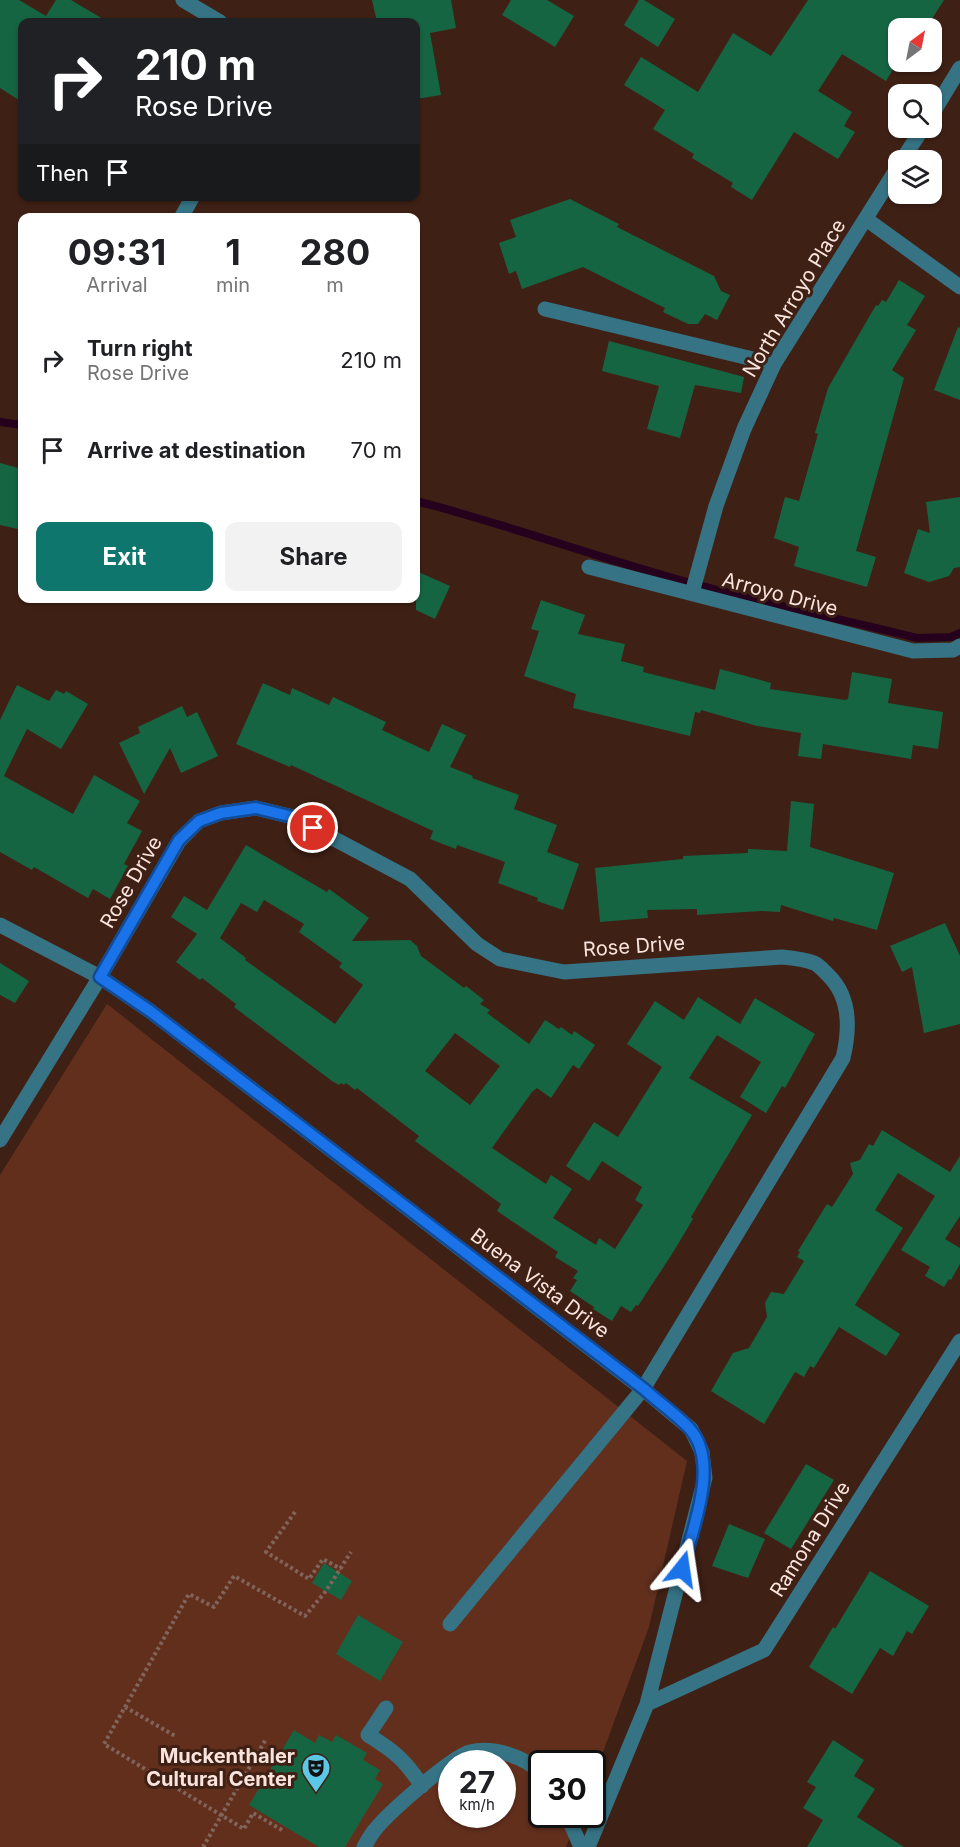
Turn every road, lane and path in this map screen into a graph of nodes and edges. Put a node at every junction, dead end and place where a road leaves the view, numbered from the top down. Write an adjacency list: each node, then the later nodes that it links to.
1 (183, 0): 2 (street)
2 (213, 18)
3 (960, 68): 4 (street)
4 (942, 98)
5 (888, 183): 6 (street, North Arroyo Place)
6 (866, 219): 7 (street); 9 (street, North Arroyo Place)
7 (960, 286)
8 (545, 309): 9 (street)
9 (774, 364): 11 (street, North Arroyo Place)
10 (589, 567): 11 (street, Arroyo Drive)
11 (692, 593): 12 (street, Arroyo Drive)
12 (960, 646)
13 (0, 925): 14 (street, Buena Vista Drive)
14 (100, 977): 15 (street, Rose Drive); 17 (street, Buena Vista Drive); 17 (street, Rose Drive)
15 (0, 1140)
16 (960, 1341): 22 (street, Ramona Drive)
17 (644, 1389): 21 (street, Rose Drive); 22 (street, Buena Vista Drive)
18 (295, 1512): 20 (path)
19 (351, 1552): 20 (path)
20 (341, 1569): 23 (path)
21 (450, 1624)
22 (647, 1704): 35 (street, Buena Vista Drive)
23 (125, 1707): 25 (path); 29 (path)
24 (386, 1708): 28 (street)
25 (175, 1736)
26 (266, 1739): 29 (path)
27 (528, 1763): 28 (street)
28 (422, 1786): 33 (street)
29 (222, 1816): 31 (path); 32 (path)
30 (573, 1828): 34 (street)
31 (282, 1830)
32 (203, 1847)
33 (364, 1847)
34 (581, 1847)
35 (588, 1847)

